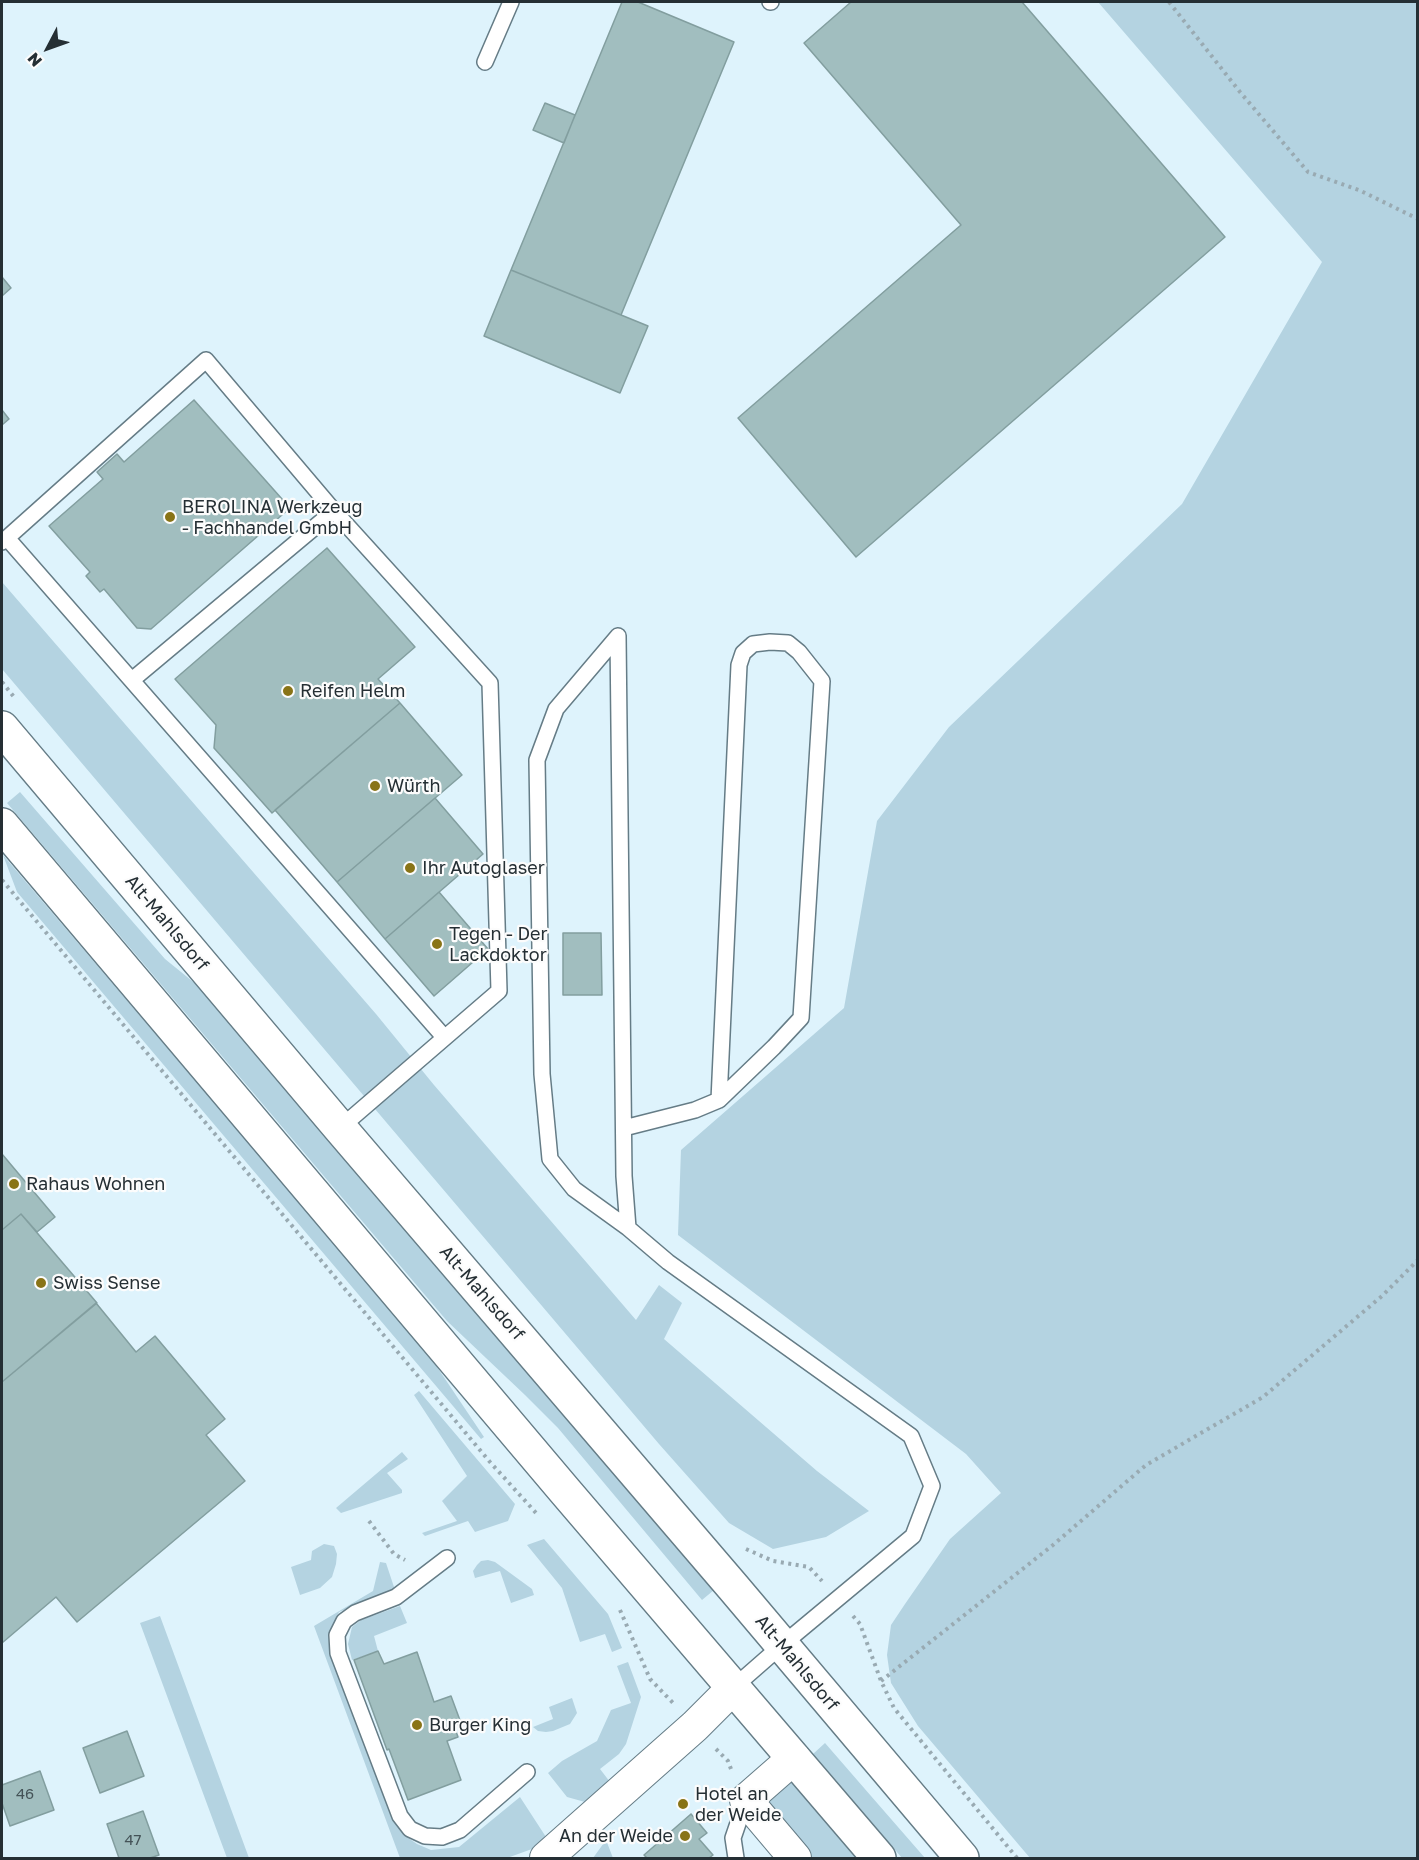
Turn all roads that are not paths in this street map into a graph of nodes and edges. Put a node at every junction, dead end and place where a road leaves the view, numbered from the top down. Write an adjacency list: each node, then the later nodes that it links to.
1 (511, 2): 2 (lane)
2 (485, 62)
3 (334, 511): 4 (lane); 5 (lane); 8 (lane)
4 (4, 540): 5 (lane)
5 (132, 680): 8 (lane)
6 (2, 728): 10 (main road, Alt-Mahlsdorf)
7 (2, 825): 15 (main road)
8 (444, 1037): 10 (lane)
9 (718, 1100): 9 (lane); 11 (lane)
10 (340, 1128): 14 (main road, Alt-Mahlsdorf)
11 (624, 1128): 12 (lane); 12 (lane)
12 (628, 1228): 14 (lane)
13 (447, 1558): 17 (lane)
14 (782, 1645): 15 (lane); 23 (main road, Alt-Mahlsdorf)
15 (734, 1687): 16 (main road); 19 (street)
16 (794, 1758): 18 (street); 22 (main road)
17 (527, 1772)
18 (746, 1800): 20 (lane); 21 (street)
19 (546, 1858)
20 (736, 1858)
21 (795, 1858)
22 (879, 1858)
23 (962, 1858)

